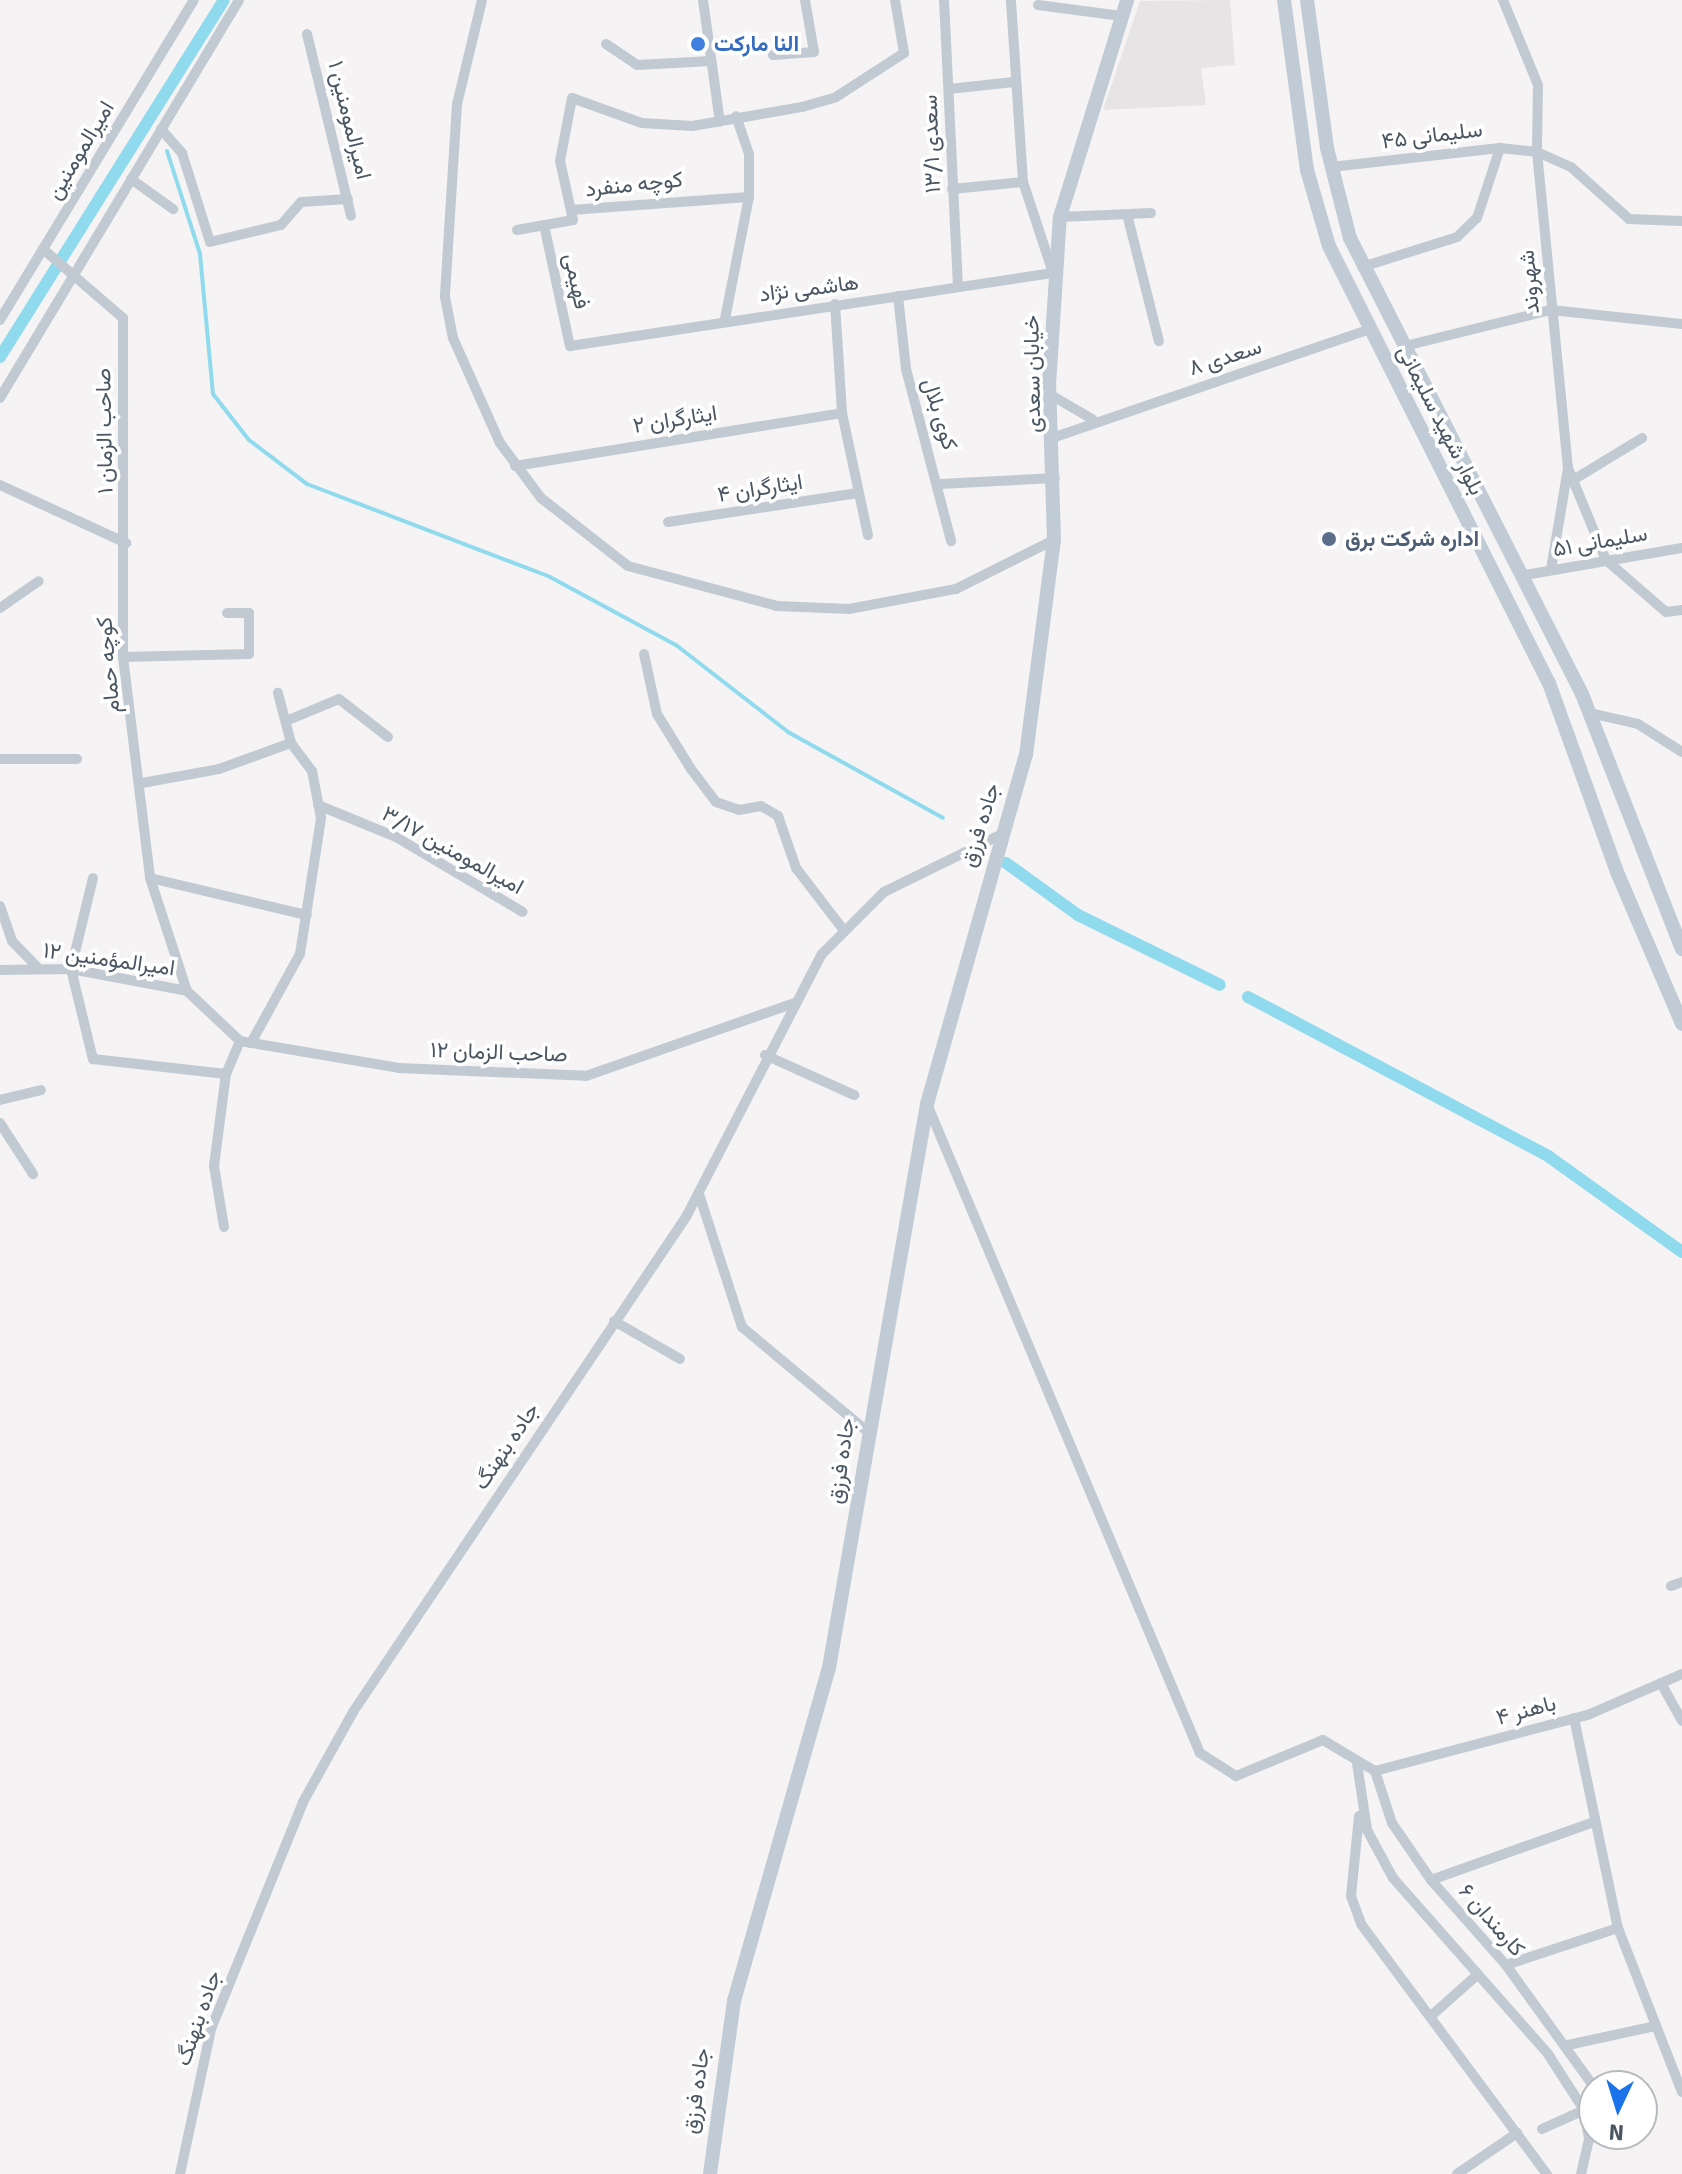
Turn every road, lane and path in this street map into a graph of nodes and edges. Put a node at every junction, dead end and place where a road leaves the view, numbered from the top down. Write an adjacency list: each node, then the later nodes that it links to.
1 (194, 0): 41 (street, امیرالمومنین)
2 (239, 0): 23 (street)
3 (482, 0): 64 (street)
4 (703, 0): 18 (street)
5 (805, 0): 17 (street)
6 (895, 0): 21 (street)
7 (944, 0): 20 (street, سعدی ۱۳/۱)
8 (1011, 0): 19 (street)
9 (1127, 0): 14 (street, خیابان سعدی)
10 (1284, 0): 52 (street, بلوار شهید سلیمانی)
11 (1307, 0): 26 (street, بلوار شهید سلیمانی)
12 (1503, 0): 25 (street, شهروند)
13 (1038, 5): 14 (street)
14 (1121, 16): 36 (street, خیابان سعدی)
15 (307, 34): 31 (street, امیرالمومنین ۱)
16 (606, 44): 18 (street)
17 (773, 55)
18 (711, 61): 22 (street)
19 (1014, 82): 20 (street); 28 (street)
20 (949, 89): 29 (street, سعدی ۱۳/۱)
21 (736, 116): 22 (street); 30 (street)
22 (720, 122): 34 (street)
23 (161, 129): 27 (street); 31 (street)
24 (1500, 148): 25 (street, سلیمانی ۴۵); 26 (street, سلیمانی ۴۵); 42 (street)
25 (1537, 152): 38 (street, سلیمانی ۴۵); 48 (street, شهروند)
26 (1331, 167): 42 (street, بلوار شهید سلیمانی)
27 (131, 179): 32 (street); 43 (street)
28 (1023, 182): 29 (street); 44 (street)
29 (952, 189): 45 (street, سعدی ۱۳/۱)
30 (749, 197): 34 (street, کوچه منفرد); 49 (street)
31 (348, 199): 35 (street, امیرالمومنین ۱)
32 (173, 209)
33 (1151, 213): 37 (street)
34 (572, 215): 39 (street, کوچه منفرد)
35 (351, 216)
36 (1060, 217): 37 (street); 44 (street, خیابان سعدی)
37 (1128, 218): 53 (street)
38 (1682, 221)
39 (544, 225): 40 (street, کوچه منفرد); 54 (street, فهیمی)
40 (517, 230)
41 (43, 249): 43 (street); 50 (street, امیرالمومنین)
42 (1362, 267): 55 (street, بلوار شهید سلیمانی)
43 (74, 271): 57 (street); 75 (street, صاحب الزمان ۱)
44 (1053, 273): 45 (street, هاشمی نژاد); 56 (street, خیابان سعدی)
45 (958, 287): 46 (street, هاشمی نژاد)
46 (898, 296): 47 (street, هاشمی نژاد); 68 (street, کوی بلال)
47 (835, 304): 49 (street, هاشمی نژاد); 58 (street)
48 (1551, 310): 51 (street); 55 (street); 65 (street, شهروند)
49 (725, 319): 54 (street, هاشمی نژاد)
50 (0, 320)
51 (1682, 324)
52 (1370, 329): 60 (street, سعدی ۸); 61 (street, بلوار شهید سلیمانی)
53 (1159, 341)
54 (570, 346)
55 (1405, 346): 59 (street, بلوار شهید سلیمانی)
56 (1051, 395): 60 (street); 62 (street, خیابان سعدی)
57 (0, 398)
58 (842, 413): 64 (street, ایثارگران ۲); 70 (street)
59 (1441, 414): 61 (street); 79 (street, بلوار شهید سلیمانی)
60 (1092, 419): 62 (street, سعدی ۸)
61 (1419, 425): 110 (street, بلوار شهید سلیمانی)
62 (1055, 437): 66 (street, خیابان سعدی)
63 (1642, 438): 67 (street)
64 (515, 466): 73 (street)
65 (1568, 468): 67 (street, شهروند); 78 (street)
66 (1057, 478): 68 (street); 73 (street, خیابان سعدی)
67 (1573, 480): 77 (street, شهروند)
68 (940, 484): 74 (street, کوی بلال)
69 (0, 485): 75 (street)
70 (858, 493): 71 (street, ایثارگران ۴); 72 (street)
71 (668, 522)
72 (868, 535)
73 (1054, 540): 92 (street, خیابان سعدی)
74 (951, 541)
75 (126, 543): 85 (street, کوچه حمام)
76 (1682, 548): 77 (street, سلیمانی ۵۱)
77 (1606, 560): 78 (street, سلیمانی ۵۱); 82 (street)
78 (1551, 569): 79 (street, سلیمانی ۵۱)
79 (1525, 575): 87 (street, بلوار شهید سلیمانی)
80 (39, 581): 81 (street)
81 (0, 608)
82 (1682, 610)
83 (227, 613): 85 (street)
84 (644, 654): 103 (street)
85 (123, 657): 95 (street, کوچه حمام)
86 (278, 693): 88 (street)
87 (1590, 713): 91 (street); 104 (street, بلوار شهید سلیمانی)
88 (286, 721): 89 (street); 90 (street)
89 (388, 737)
90 (291, 743): 95 (street); 96 (street)
91 (1682, 752)
92 (1026, 755): 97 (street, جاده فرزق)
93 (0, 759): 94 (street)
94 (77, 759)
95 (142, 783): 99 (street)
96 (318, 805): 101 (street, امیرالمومنین ۳/۱۷); 102 (street)
97 (998, 836): 103 (street, جاده بنهنگ); 117 (street, جاده فرزق)
98 (93, 878): 106 (street)
99 (150, 878): 102 (street); 108 (street)
100 (0, 906): 105 (street)
101 (523, 912)
102 (307, 915): 111 (street)
103 (842, 928): 109 (street, جاده بنهنگ)
104 (1682, 949)
105 (37, 967): 106 (street, امیرالمؤمنین ۱۲); 107 (street, امیرالمؤمنین ۱۲)
106 (71, 969): 108 (street, امیرالمؤمنین ۱۲); 113 (street)
107 (0, 970)
108 (187, 991): 111 (street, امیرالمؤمنین ۱۲)
109 (795, 1003): 111 (street, صاحب الزمان ۱۲); 112 (street, جاده بنهنگ)
110 (1682, 1024)
111 (246, 1042): 113 (street)
112 (765, 1055): 115 (street); 120 (street, جاده بنهنگ)
113 (226, 1074): 121 (street)
114 (41, 1090): 116 (street)
115 (854, 1095)
116 (0, 1100)
117 (927, 1104): 124 (street, جاده فرزق); 129 (street)
118 (0, 1123): 119 (street)
119 (33, 1174)
120 (699, 1194): 122 (street, جاده بنهنگ); 124 (street)
121 (224, 1227)
122 (614, 1321): 123 (street); 147 (street, جاده بنهنگ)
123 (680, 1359)
124 (867, 1431): 148 (street, جاده فرزق)
125 (1682, 1674): 126 (street, باهنر ۴)
126 (1661, 1683): 127 (street, باهنر ۴); 128 (street)
127 (1574, 1718): 130 (street, باهنر ۴); 132 (street)
128 (1682, 1721)
129 (1357, 1763): 130 (street); 131 (street)
130 (1375, 1771): 133 (street, کارمندان ۶)
131 (1360, 1809): 136 (street); 137 (street)
132 (1594, 1822): 133 (street); 134 (street)
133 (1431, 1880): 135 (street, کارمندان ۶)
134 (1618, 1928): 135 (street); 138 (street)
135 (1506, 1965): 139 (street, کارمندان ۶)
136 (1477, 1975): 137 (street); 142 (street)
137 (1431, 2016): 145 (street)
138 (1655, 2026): 139 (street); 141 (street)
139 (1568, 2045): 140 (street, کارمندان ۶)
140 (1583, 2070)
141 (1682, 2092)
142 (1578, 2101)
143 (1578, 2113): 144 (street)
144 (1542, 2129)
145 (1517, 2133): 149 (street); 150 (street)
146 (1586, 2150): 151 (street)
147 (180, 2174)
148 (710, 2174)
149 (1457, 2174)
150 (1547, 2174)
151 (1581, 2174)

